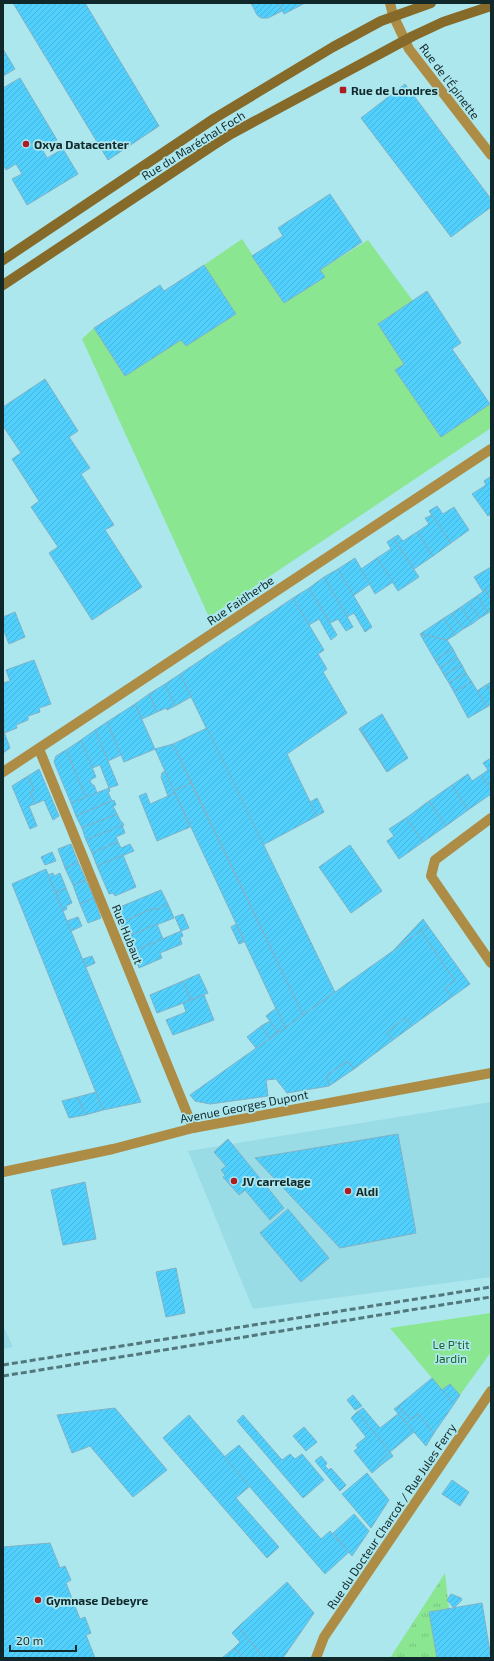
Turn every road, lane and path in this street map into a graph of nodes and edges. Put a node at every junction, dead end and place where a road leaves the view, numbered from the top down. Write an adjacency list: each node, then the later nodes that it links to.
1 (390, 3): 4 (street)
2 (431, 3): 4 (main road, Rue du Maréchal Foch)
3 (491, 6): 5 (main road, Rue du Maréchal Foch)
4 (393, 15): 5 (street); 7 (main road, Rue du Maréchal Foch)
5 (404, 40): 6 (street, Rue de l'Épinette); 8 (main road, Rue du Maréchal Foch)
6 (491, 155)
7 (3, 260)
8 (3, 285)
9 (491, 449): 10 (street, Rue Faidherbe)
10 (39, 749): 11 (street, Rue Faidherbe); 15 (street, Rue Hubaut)
11 (3, 772)
12 (491, 818): 13 (street)
13 (491, 963)
14 (491, 1073): 15 (street, Avenue Georges Dupont)
15 (193, 1128): 16 (street, Avenue Georges Dupont)
16 (3, 1172)
17 (491, 1391): 18 (street, Rue du Docteur Charcot / Rue Jules Ferry)
18 (488, 1402): 19 (street, Rue du Docteur Charcot / Rue Jules Ferry)
19 (316, 1658)

